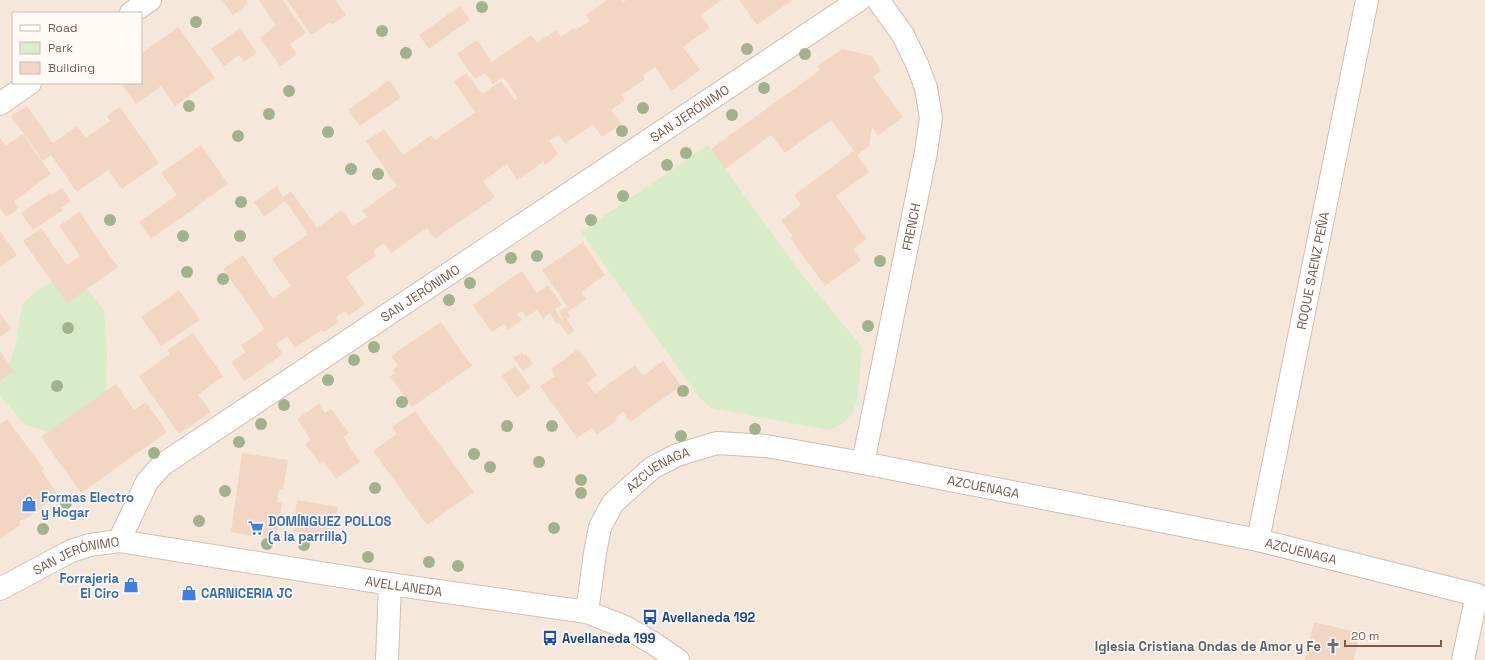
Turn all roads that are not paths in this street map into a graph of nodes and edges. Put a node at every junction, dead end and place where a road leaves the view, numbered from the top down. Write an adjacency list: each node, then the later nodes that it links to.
1 (150, 0): 5 (street)
2 (859, 0): 10 (street, SAN JERÓNIMO)
3 (878, 0): 8 (street, FRENCH)
4 (1367, 0): 9 (street, ROQUE SAENZ PEÑA)
5 (132, 12)
6 (29, 84): 7 (street)
7 (0, 104)
8 (863, 463): 9 (street, AZCUENAGA); 14 (street, AZCUENAGA)
9 (1258, 540): 13 (street, AZCUENAGA)
10 (119, 541): 11 (street, AVELLANEDA); 12 (street, SAN JERÓNIMO)
11 (390, 584): 14 (street, AVELLANEDA); 16 (street)
12 (0, 589)
13 (1481, 592): 15 (street)
14 (587, 612): 17 (street, AVELLANEDA)
15 (1463, 659)
16 (387, 660)
17 (678, 660)

